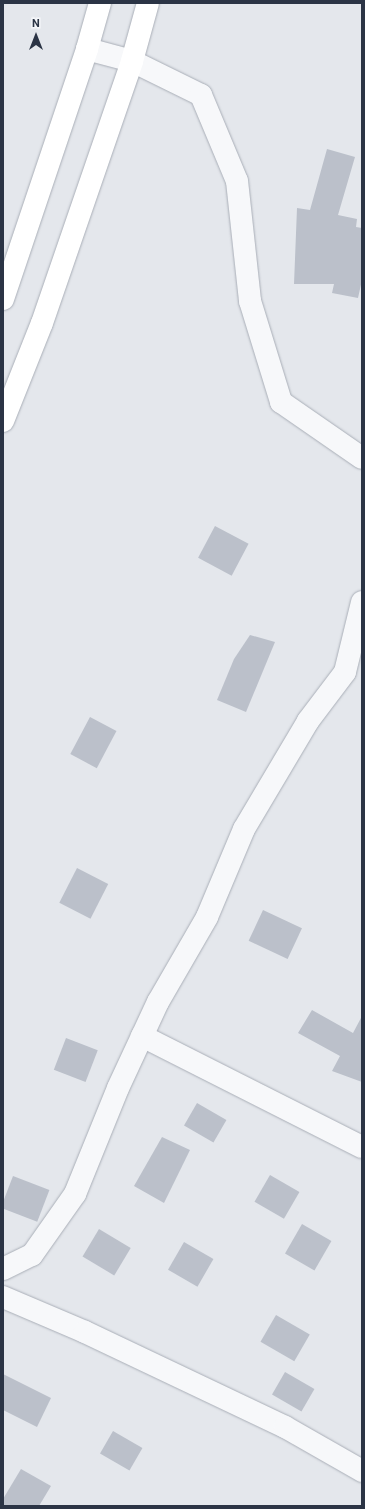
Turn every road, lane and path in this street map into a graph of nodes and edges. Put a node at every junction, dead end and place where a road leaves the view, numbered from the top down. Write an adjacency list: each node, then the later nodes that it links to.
1 (100, 3): 3 (main road)
2 (148, 3): 4 (main road)
3 (87, 49): 4 (street); 5 (main road)
4 (132, 61): 6 (main road); 7 (street)
5 (3, 299)
6 (3, 421)
7 (362, 458)
8 (362, 602): 9 (street)
9 (142, 1036): 10 (street); 11 (street)
10 (362, 1147)
11 (3, 1269)
12 (3, 1297): 13 (street)
13 (362, 1471)

